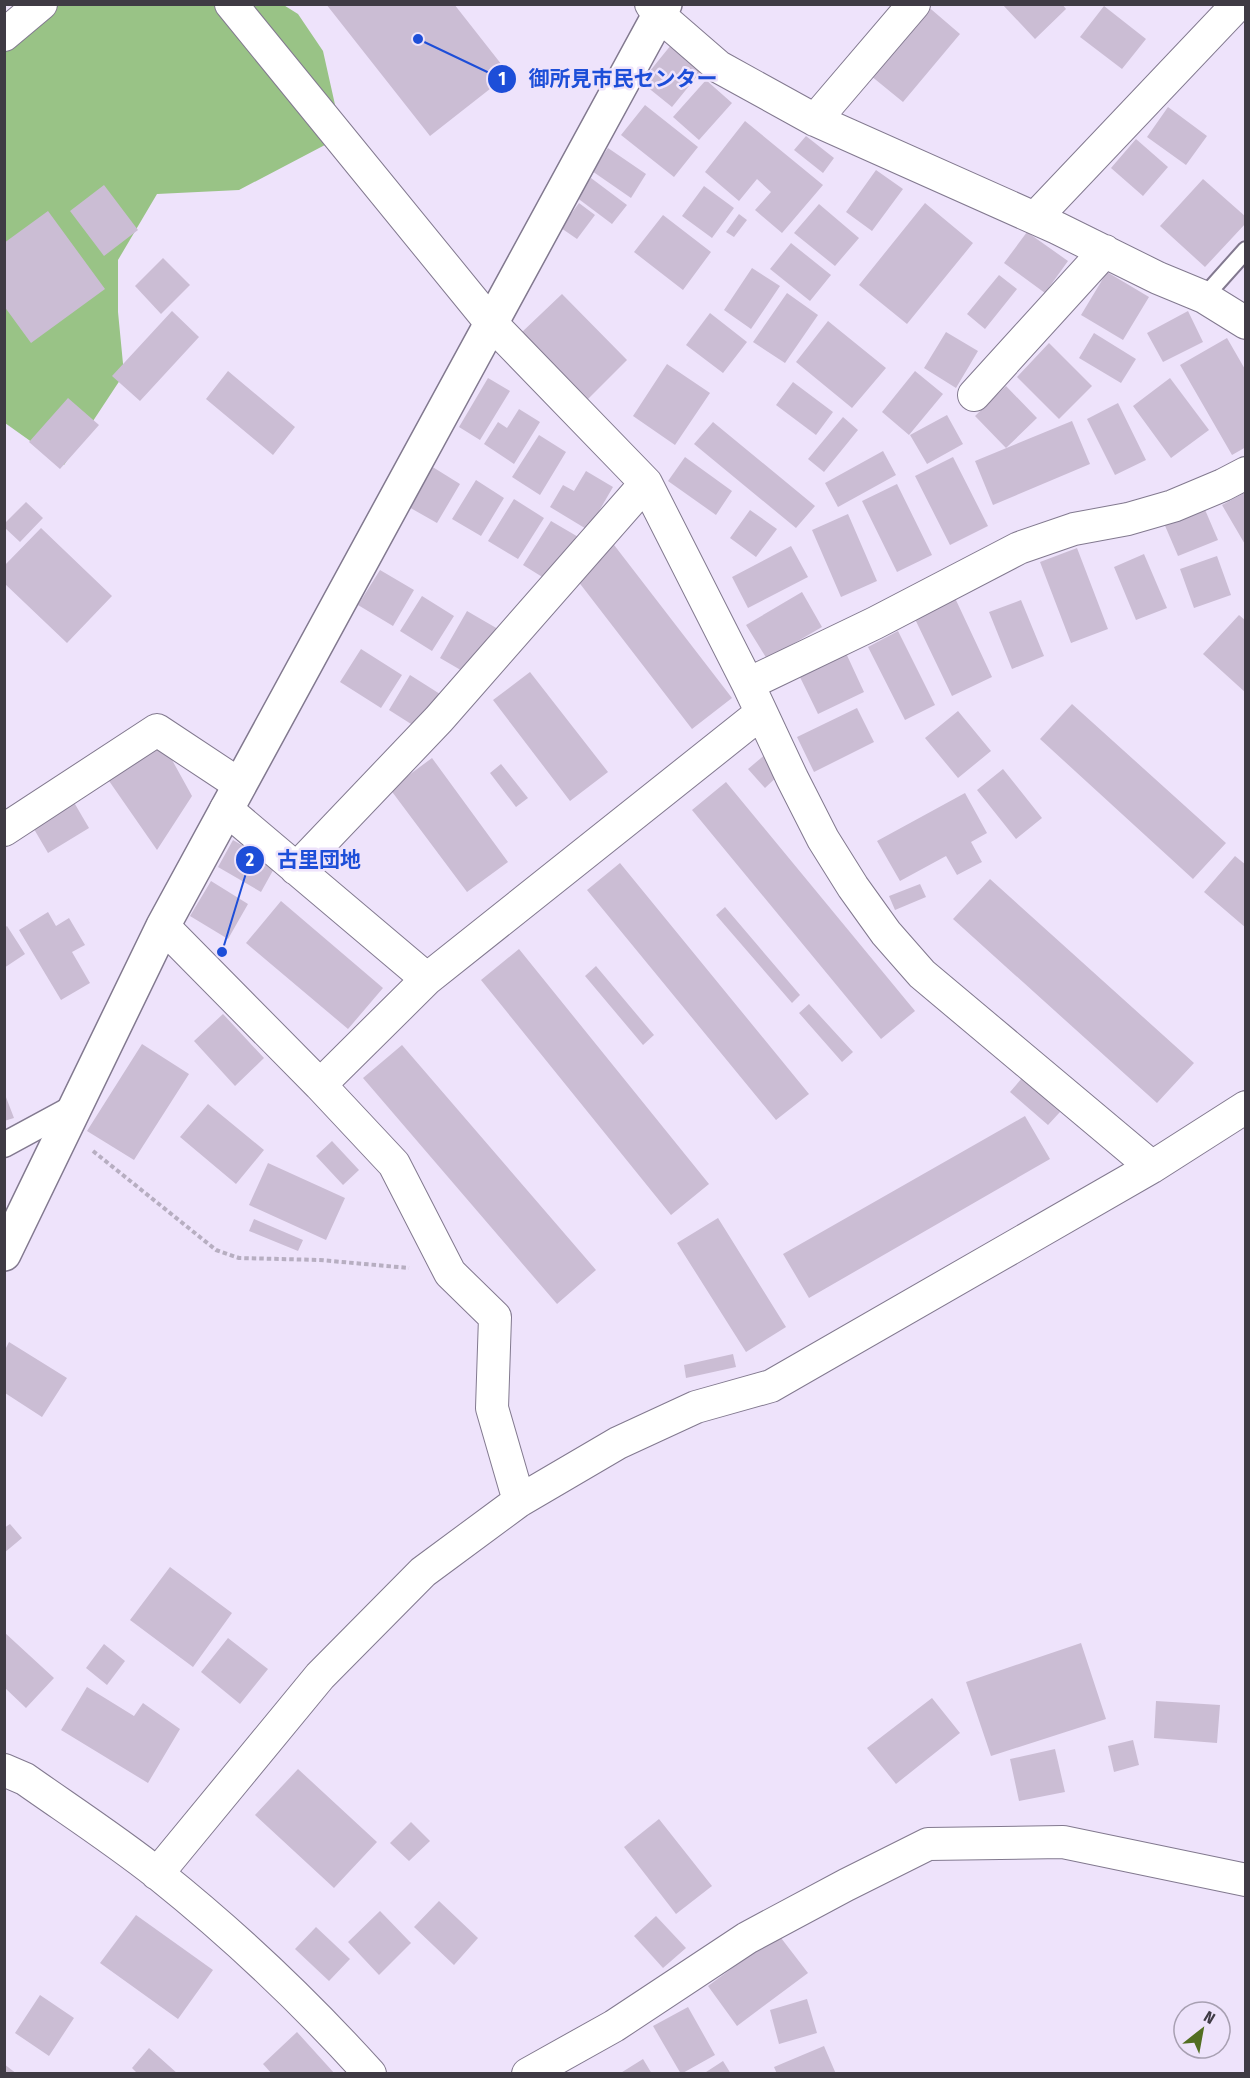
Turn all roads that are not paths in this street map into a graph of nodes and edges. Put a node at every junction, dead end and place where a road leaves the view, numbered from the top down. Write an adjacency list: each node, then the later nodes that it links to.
1 (41, 4): 6 (street)
2 (231, 4): 12 (street)
3 (914, 4): 7 (street)
4 (1238, 4): 8 (street)
5 (658, 8): 7 (street); 12 (street)
6 (4, 35)
7 (815, 120): 8 (street)
8 (1035, 218): 10 (street)
9 (1245, 250): 11 (lane)
10 (1105, 251): 11 (street); 14 (street)
11 (1203, 297): 13 (street)
12 (491, 323): 16 (street); 19 (street)
13 (1245, 323)
14 (974, 395)
15 (1245, 473): 17 (street)
16 (646, 483): 17 (street); 21 (street)
17 (748, 684): 18 (street)
18 (761, 712): 23 (street); 28 (street)
19 (233, 797): 20 (street); 21 (street); 22 (street)
20 (4, 830)
21 (296, 869): 23 (street)
22 (163, 926): 24 (street); 26 (street)
23 (427, 979): 24 (street)
24 (320, 1085): 30 (street)
25 (1245, 1107): 28 (street)
26 (69, 1118): 27 (street); 29 (street)
27 (4, 1145)
28 (1152, 1167): 30 (street)
29 (4, 1254)
30 (519, 1501): 32 (street)
31 (4, 1770): 32 (street)
32 (157, 1874): 34 (street)
33 (1245, 1880): 35 (street)
34 (370, 2073)
35 (528, 2073)

